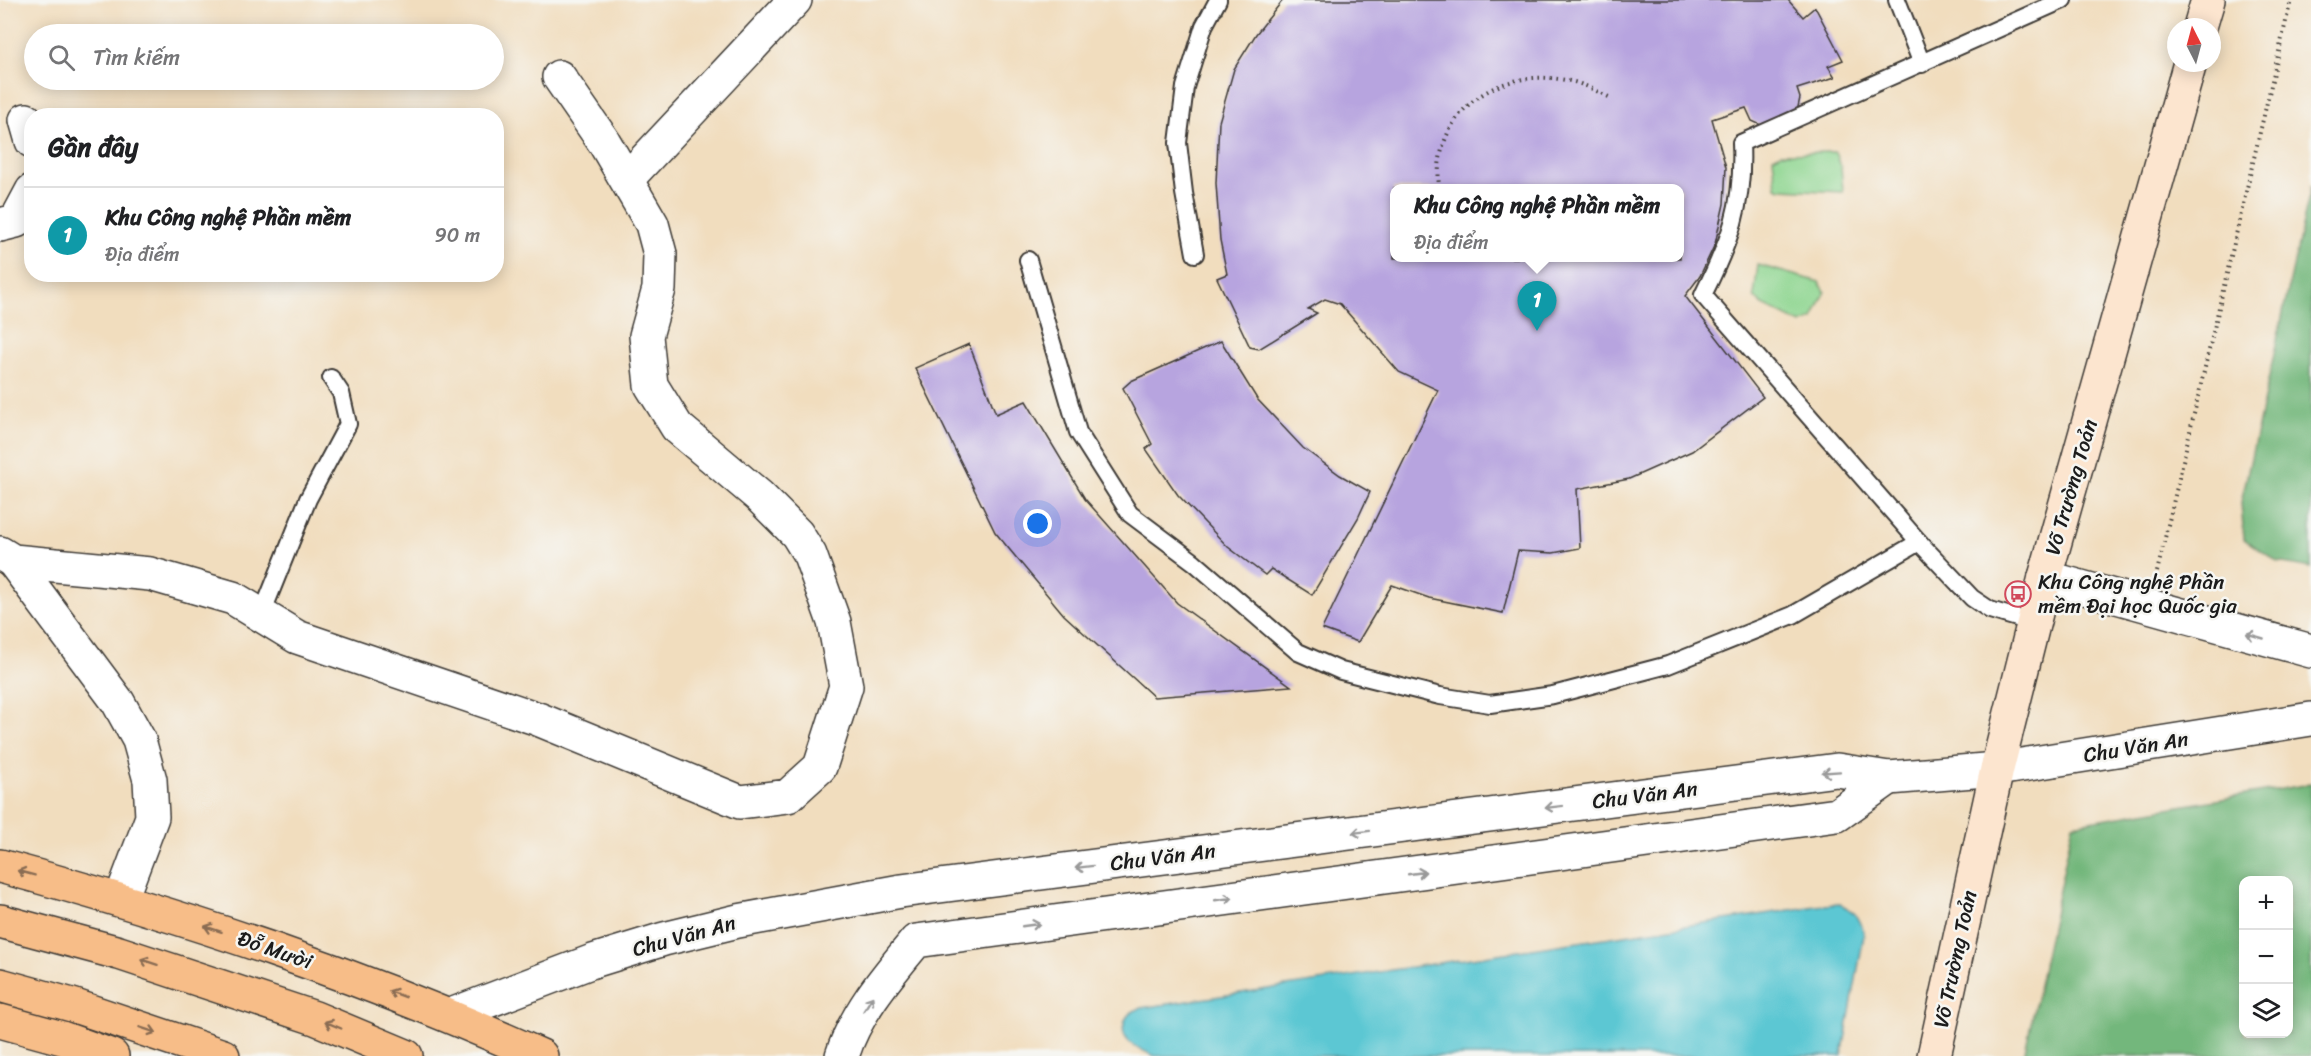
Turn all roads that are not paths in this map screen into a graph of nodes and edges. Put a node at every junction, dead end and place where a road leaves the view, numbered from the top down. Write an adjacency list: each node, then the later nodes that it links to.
1 (795, 0): 10 (street)
2 (1218, 0): 13 (lane)
3 (1897, 0): 7 (lane)
4 (2064, 0): 7 (lane)
5 (2208, 0): 6 (street)
6 (2203, 18)
7 (1922, 64): 16 (lane)
8 (2187, 72): 18 (street, Võ Trường Toản)
9 (559, 77): 10 (street)
10 (627, 179): 19 (street)
11 (24, 206): 12 (street)
12 (0, 225)
13 (1195, 254)
14 (1028, 260): 16 (lane)
15 (331, 378): 19 (lane)
16 (1919, 542): 20 (lane)
17 (7, 557): 19 (street); 27 (street)
18 (2045, 577): 20 (street, Võ Trường Toản); 21 (street, one-way to 18)
19 (261, 616)
20 (2034, 623): 23 (street, Võ Trường Toản)
21 (2311, 651)
22 (2311, 719): 23 (street, Chu Văn An)
23 (1997, 769): 24 (street, Chu Văn An); 41 (street, Võ Trường Toản)
24 (1889, 778): 26 (street, Chu Văn An, one-way to 26); 29 (street, one-way to 24)
25 (0, 866): 27 (highway, Đỗ Mười, one-way to 25)
26 (901, 891): 29 (street); 33 (street, Chu Văn An)
27 (121, 899): 33 (highway, Đỗ Mười, one-way to 27)
28 (0, 921): 38 (highway, one-way to 28)
29 (916, 941): 40 (street, one-way to 29)
30 (0, 985): 32 (highway)
31 (0, 1002): 32 (highway)
32 (72, 1005): 37 (highway, one-way to 37)
33 (451, 1015): 39 (highway, Đỗ Mười)
34 (0, 1021): 35 (highway)
35 (58, 1047): 36 (highway)
36 (112, 1056)
37 (223, 1056)
38 (406, 1056)
39 (541, 1056)
40 (842, 1056)
41 (1934, 1056)

